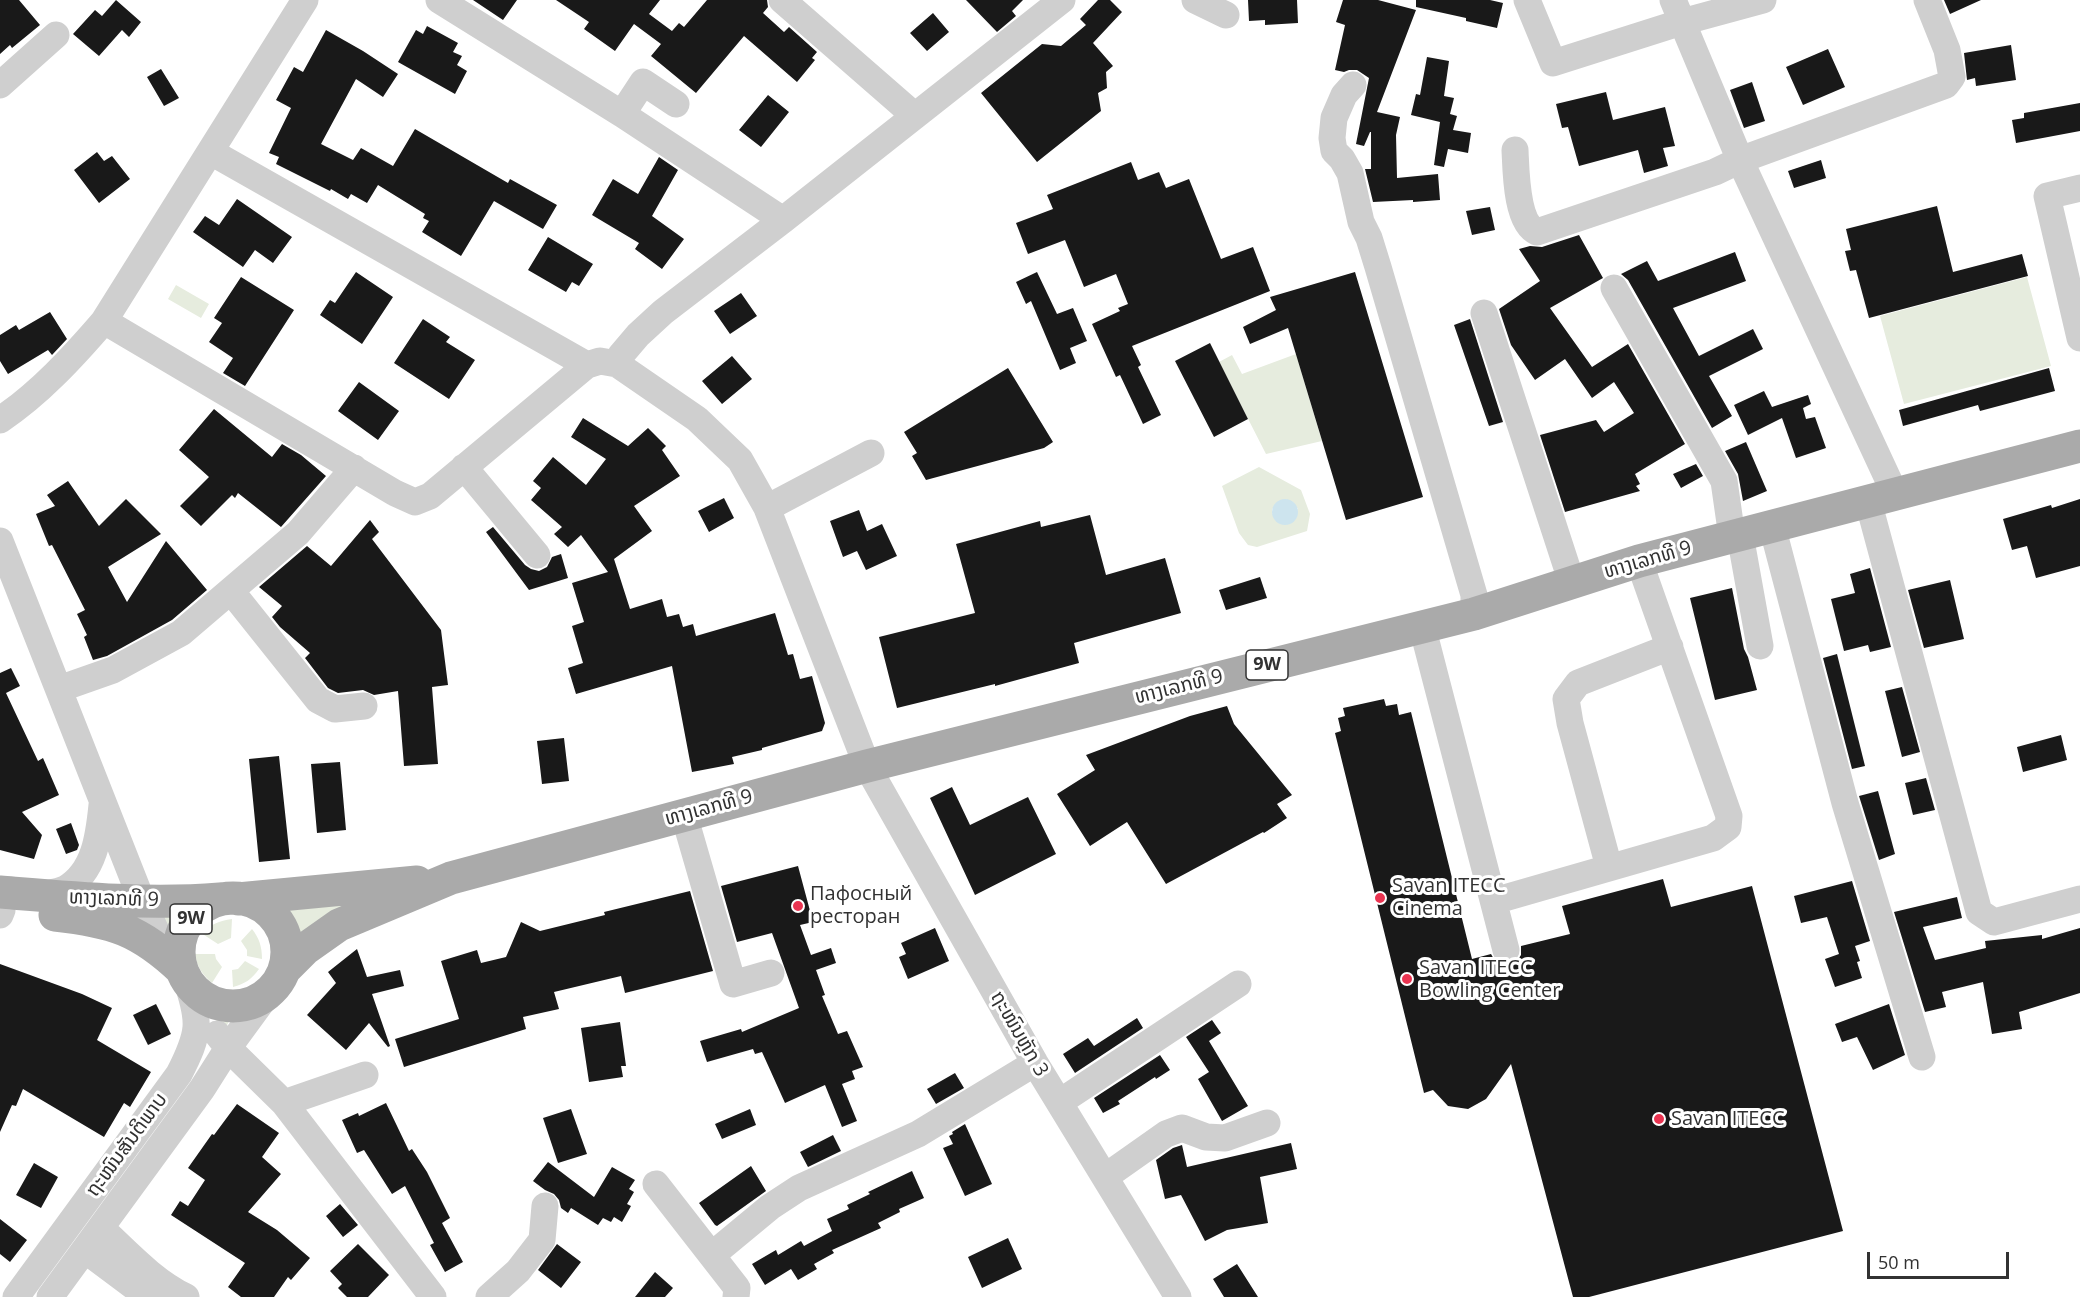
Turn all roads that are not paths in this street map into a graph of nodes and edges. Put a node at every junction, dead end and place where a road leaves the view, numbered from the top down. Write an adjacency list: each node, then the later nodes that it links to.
1 (305, 0): 18 (street)
2 (439, 0): 15 (street)
3 (782, 0): 16 (street)
4 (1062, 0): 16 (street)
5 (1195, 0): 10 (street)
6 (1527, 0): 9 (street)
7 (1763, 0): 9 (street)
8 (1927, 0): 19 (street)
9 (1677, 11): 19 (street)
10 (1226, 15)
11 (56, 35): 12 (street)
12 (0, 85)
13 (1353, 85): 43 (street)
14 (676, 104): 15 (street)
15 (622, 114): 21 (street)
16 (915, 116): 21 (street)
17 (1515, 150): 19 (street)
18 (211, 152): 24 (street); 26 (street)
19 (1740, 160): 33 (street)
20 (2080, 188): 25 (street)
21 (783, 220): 27 (street)
22 (1614, 288): 36 (street)
23 (1484, 313): 41 (street)
24 (104, 321): 28 (street); 32 (street)
25 (2080, 338)
26 (587, 364): 27 (street); 31 (street)
27 (617, 364): 34 (street, ຖະໜົນຫຼັກ 3)
28 (0, 420)
29 (2080, 446): 33 (main road, ທາງເລກທີ 9 / 9W)
30 (871, 453): 34 (street)
31 (464, 467): 32 (street); 38 (street)
32 (354, 468): 42 (street)
33 (1882, 497): 35 (main road, ທາງເລກທີ 9 / 9W); 56 (street)
34 (767, 508): 49 (street, ຖະໜົນຫຼັກ 3)
35 (1772, 526): 36 (main road, ທາງເລກທີ 9 / 9W); 66 (street)
36 (1736, 536): 39 (main road, ທາງເລກທີ 9 / 9W); 45 (street)
37 (0, 542): 40 (street)
38 (537, 555)
39 (1639, 561): 41 (main road, ທາງເລກທີ 9 / 9W); 46 (street)
40 (7, 581): 47 (street)
41 (1572, 583): 43 (main road, ທາງເລກທີ 9 / 9W)
42 (231, 591): 47 (street); 48 (street)
43 (1474, 614): 44 (main road, ທາງເລກທີ 9 / 9W)
44 (1422, 626): 49 (main road, ທາງເລກທີ 9 / 9W); 58 (street)
45 (1760, 646)
46 (1670, 648): 52 (street); 52 (street)
47 (58, 689): 50 (street)
48 (364, 706)
49 (867, 766): 51 (main road, ທາງເລກທີ 9 / 9W); 67 (street, ຖະໜົນຫຼັກ 3)
50 (102, 801): 54 (street); 57 (street)
51 (684, 815): 53 (main road, ທາງເລກທີ 9 / 9W); 61 (street)
52 (1608, 867): 58 (street)
53 (452, 878): 55 (main road, ທາງເລກທີ 9 / 9W); 63 (main road, ທາງເລກທີ 9 / 9W)
54 (42, 895): 57 (main road, ທາງເລກທີ 9 / 9W); 59 (main road, ທາງເລກທີ 9 / 9W)
55 (233, 899): 57 (main road, ທາງເລກທີ 9 / 9W); 62 (main road, ທາງເລກທີ 9 / 9W); 63 (main road, ທາງເລກທີ 9 / 9W)
56 (2080, 899)
57 (142, 901): 62 (street)
58 (1494, 901): 60 (street)
59 (1, 907): 62 (main road, ທາງເລກທີ 9 / 9W)
60 (1506, 950)
61 (771, 973)
62 (183, 979): 63 (main road, ທາງເລກທີ 9 / 9W); 65 (street); 78 (street, ຖະໜົນສັນຕິພາບ)
63 (277, 981): 65 (street, ຖະໜົນສັນຕິພາບ)
64 (1238, 984): 69 (street)
65 (228, 1048): 70 (street); 75 (street, ຖະໜົນສັນຕິພາບ)
66 (1922, 1058)
67 (1035, 1063): 69 (street, ຖະໜົນຫຼັກ 3); 77 (street)
68 (365, 1075): 70 (street)
69 (1060, 1102): 72 (street, ຖະໜົນຫຼັກ 3)
70 (284, 1103): 82 (street)
71 (1267, 1123): 72 (street)
72 (1105, 1177): 85 (street, ຖະໜົນຫຼັກ 3)
73 (656, 1184): 77 (street)
74 (545, 1206): 83 (street)
75 (102, 1229): 76 (street, ຖະໜົນສັນຕິພາບ); 81 (street)
76 (85, 1250): 79 (street, ຖະໜົນສັນຕິພາບ); 80 (street)
77 (712, 1255): 84 (street)
78 (16, 1297)
79 (50, 1297)
80 (148, 1297)
81 (186, 1297)
82 (433, 1297)
83 (489, 1297)
84 (736, 1297)
85 (1178, 1297)

